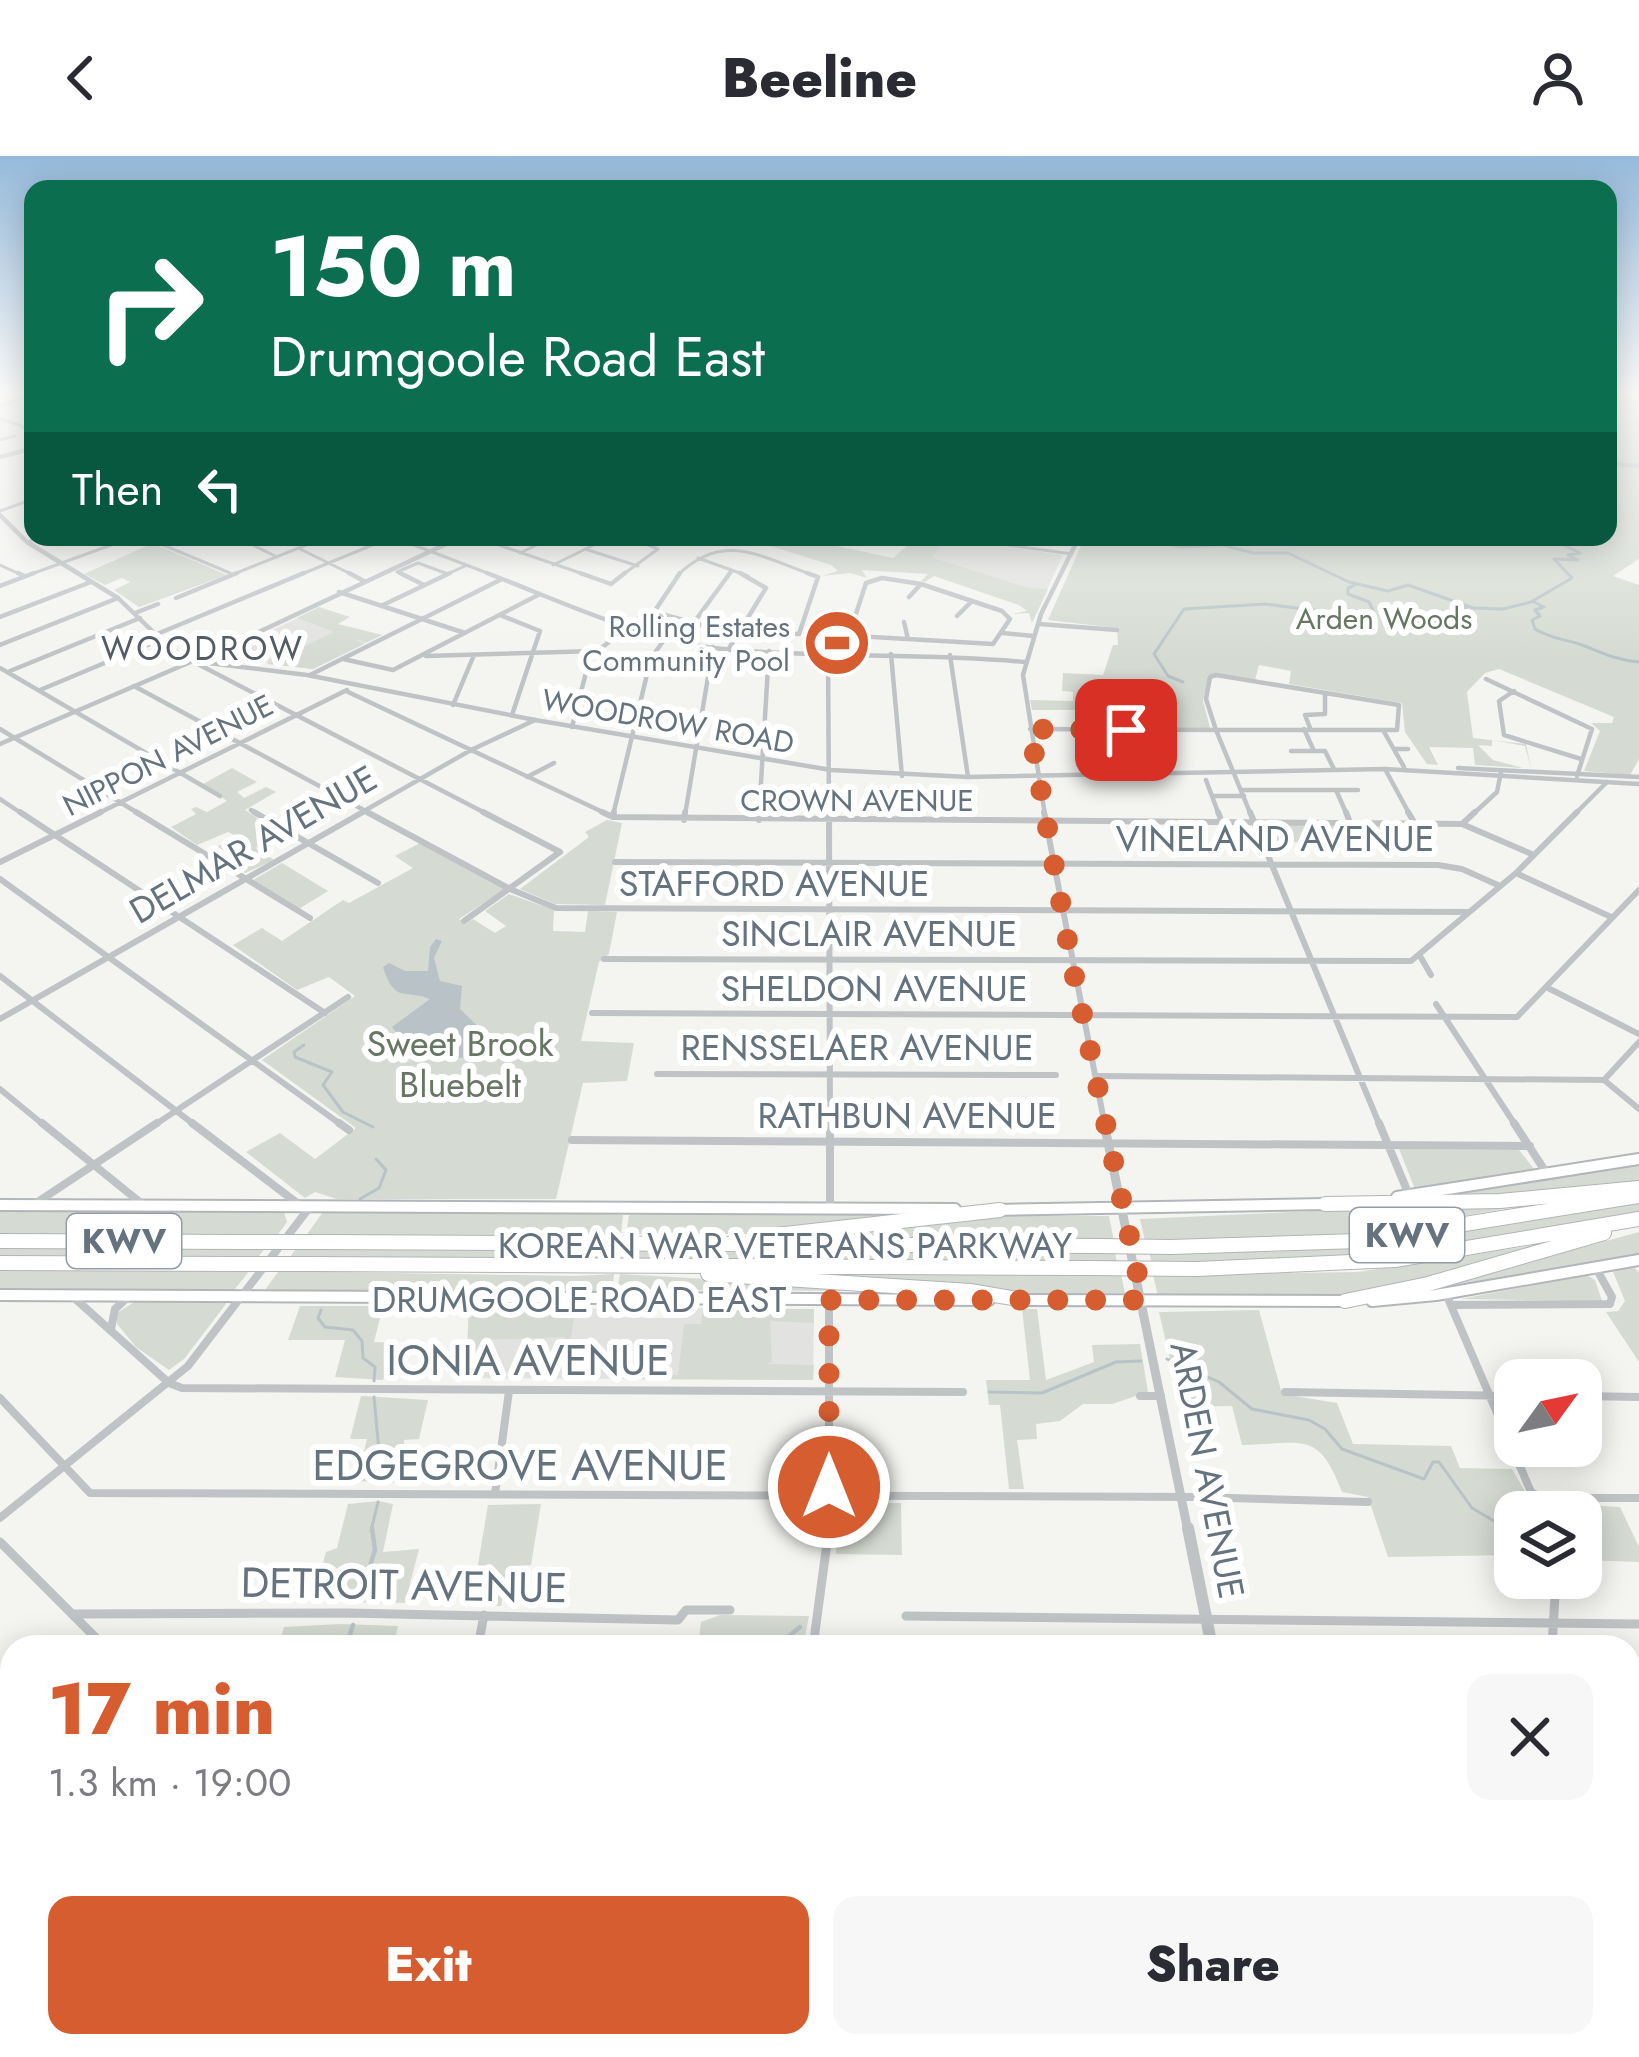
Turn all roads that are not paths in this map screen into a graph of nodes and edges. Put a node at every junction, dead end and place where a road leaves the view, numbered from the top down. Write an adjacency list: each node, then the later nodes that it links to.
1 (0, 513): 2 (street)
2 (2, 526)
3 (33, 546): 26 (street)
4 (109, 546): 26 (street)
5 (166, 546): 31 (street)
6 (256, 546): 22 (street)
7 (302, 546): 17 (street)
8 (370, 546): 24 (street)
9 (414, 546): 19 (street)
10 (441, 546): 19 (street)
11 (508, 546): 20 (street)
12 (534, 546): 20 (street)
13 (590, 546): 18 (street)
14 (653, 546): 29 (street)
15 (1015, 546): 21 (street)
16 (1075, 546): 21 (street, ARDEN AVENUE)
17 (298, 548): 22 (street); 24 (street)
18 (585, 548): 27 (street); 29 (street)
19 (428, 552): 28 (street); 35 (street)
20 (520, 553): 27 (street)
21 (1072, 554): 55 (street, ARDEN AVENUE)
22 (277, 556): 31 (street)
23 (698, 558): 30 (street); 56 (street); 61 (street)
24 (328, 563): 35 (street); 62 (street)
25 (0, 565): 33 (street)
26 (59, 565): 33 (street); 36 (street)
27 (553, 565): 29 (street)
28 (465, 566): 32 (street); 34 (street)
29 (638, 566)
30 (732, 571): 56 (street); 61 (street)
31 (234, 574): 44 (street)
32 (448, 574): 38 (street); 38 (street)
33 (25, 576): 39 (street)
34 (501, 580): 41 (street); 53 (street)
35 (364, 581): 40 (street)
36 (91, 582): 43 (street); 52 (street)
37 (921, 584): 42 (street); 45 (street); 65 (street)
38 (424, 585): 47 (street)
39 (0, 586)
40 (339, 592): 47 (street); 78 (street)
41 (540, 594): 50 (street); 57 (street)
42 (910, 597)
43 (118, 598): 49 (street); 66 (street)
44 (176, 598)
45 (972, 601): 51 (street); 59 (street)
46 (158, 604): 49 (street)
47 (381, 606): 53 (street)
48 (644, 614): 57 (street)
49 (137, 615): 62 (street); 82 (street)
50 (500, 615): 60 (street); 72 (street)
51 (957, 616)
52 (0, 617)
53 (422, 619): 60 (street); 77 (street)
54 (904, 622): 65 (street)
55 (1039, 624): 58 (street); 64 (street, ARDEN AVENUE)
56 (692, 625): 61 (street)
57 (626, 627): 63 (street); 69 (street)
58 (1117, 630)
59 (1003, 632): 64 (street); 65 (street)
60 (465, 633): 76 (street)
61 (739, 634): 68 (street)
62 (159, 636): 78 (street); 88 (street)
63 (668, 636): 67 (street); 104 (street)
64 (1033, 636): 79 (street, ARDEN AVENUE)
65 (908, 639)
66 (0, 645)
67 (713, 647): 68 (street); 107 (street)
68 (728, 650): 70 (street)
69 (596, 651): 72 (street); 97 (street)
70 (769, 651): 71 (street); 113 (street)
71 (828, 652): 73 (street); 119 (street)
72 (534, 653): 74 (street); 94 (street)
73 (891, 654): 75 (street); 123 (street)
74 (474, 655): 76 (street); 92 (street)
75 (950, 655): 79 (street); 126 (street)
76 (422, 656): 77 (street)
77 (343, 659): 83 (street)
78 (192, 661): 80 (street, WOODROW ROAD); 84 (street); 86 (street)
79 (1024, 662): 99 (street, ARDEN AVENUE)
80 (233, 666): 83 (street, WOODROW ROAD); 84 (street)
81 (0, 668): 82 (street)
82 (7, 672): 88 (street)
83 (310, 675): 87 (street, WOODROW ROAD)
84 (217, 676): 95 (street)
85 (1486, 679): 90 (street)
86 (134, 686): 93 (street); 105 (street, STAFFORD AVENUE)
87 (356, 686): 89 (street, NIPPON AVENUE); 92 (street, WOODROW ROAD)
88 (40, 690): 93 (street)
89 (346, 691): 95 (street, NIPPON AVENUE); 110 (street, CROWN AVENUE)
90 (1514, 691): 114 (street); 114 (street)
91 (1325, 693): 100 (street); 101 (street); 102 (street)
92 (453, 705): 94 (street, WOODROW ROAD)
93 (75, 711): 103 (street); 121 (street)
94 (512, 715): 96 (street, WOODROW ROAD)
95 (294, 716): 105 (street, NIPPON AVENUE); 128 (street)
96 (535, 720): 97 (street, WOODROW ROAD); 110 (street, DELMAR AVENUE)
97 (572, 727): 104 (street, WOODROW ROAD)
98 (0, 729): 103 (street)
99 (1030, 729): 101 (street); 124 (street, ARDEN AVENUE)
100 (1307, 729): 101 (street); 102 (street); 112 (street)
101 (1216, 730): 120 (street)
102 (1383, 730): 108 (street)
103 (14, 737): 106 (street); 138 (street)
104 (633, 737): 107 (street, WOODROW ROAD); 141 (street)
105 (240, 743): 121 (street, NIPPON AVENUE); 140 (street, STAFFORD AVENUE)
106 (0, 744)
107 (697, 747): 113 (street, WOODROW ROAD); 142 (street)
108 (1394, 749): 109 (street); 116 (street)
109 (1408, 749)
110 (471, 751): 125 (street, CROWN AVENUE); 128 (street, DELMAR AVENUE)
111 (1291, 751): 112 (street)
112 (1314, 751): 117 (street)
113 (760, 758): 119 (street, WOODROW ROAD); 143 (street)
114 (1581, 759): 127 (street)
115 (554, 763): 125 (street)
116 (1404, 767): 118 (street, WOODROW ROAD); 122 (street, WOODROW ROAD)
117 (1334, 769): 118 (street, WOODROW ROAD); 120 (street, WOODROW ROAD)
118 (1385, 769): 122 (street, WOODROW ROAD); 149 (street)
119 (831, 770): 123 (street, WOODROW ROAD); 144 (street)
120 (1234, 771): 124 (street, WOODROW ROAD); 134 (street)
121 (180, 772): 135 (street); 138 (street, NIPPON AVENUE)
122 (1501, 772): 127 (street, WOODROW ROAD); 150 (street)
123 (902, 776): 126 (street, WOODROW ROAD)
124 (1036, 776): 126 (street, WOODROW ROAD); 146 (street, ARDEN AVENUE)
125 (527, 777): 141 (street, CROWN AVENUE)
126 (968, 777)
127 (1577, 777): 130 (street, WOODROW ROAD); 131 (street, WOODROW ROAD)
128 (420, 780): 140 (street, DELMAR AVENUE); 164 (street)
129 (1206, 780): 136 (street)
130 (1639, 780): 131 (street, WOODROW ROAD)
131 (1607, 782): 153 (street)
132 (1336, 790): 133 (street); 134 (street); 145 (street)
133 (1358, 790)
134 (1243, 793): 136 (street); 148 (street)
135 (220, 796)
136 (1212, 796): 147 (street)
137 (0, 799): 151 (street)
138 (120, 802): 151 (street, NIPPON AVENUE); 161 (street)
139 (251, 810): 152 (street)
140 (365, 811): 152 (street, DELMAR AVENUE); 164 (street, STAFFORD AVENUE)
141 (613, 817): 142 (street, CROWN AVENUE)
142 (684, 820): 143 (street, CROWN AVENUE)
143 (759, 820): 144 (street, CROWN AVENUE)
144 (829, 820): 146 (street, CROWN AVENUE); 156 (street)
145 (1350, 821): 148 (street, CROWN AVENUE); 149 (street, CROWN AVENUE)
146 (1044, 822): 147 (street, CROWN AVENUE); 157 (street, ARDEN AVENUE)
147 (1222, 822): 148 (street, CROWN AVENUE)
148 (1254, 822): 158 (street)
149 (1414, 822): 150 (street, CROWN AVENUE)
150 (1462, 824): 153 (street, CROWN AVENUE)
151 (56, 835): 154 (street, NIPPON AVENUE); 170 (street)
152 (308, 843): 161 (street, DELMAR AVENUE); 162 (street)
153 (1534, 855): 159 (street)
154 (0, 862)
155 (614, 862): 156 (street, VINELAND AVENUE)
156 (830, 863): 157 (street, VINELAND AVENUE); 166 (street)
157 (1054, 864): 158 (street, VINELAND AVENUE); 167 (street, ARDEN AVENUE)
158 (1272, 865): 163 (street, VINELAND AVENUE); 168 (street)
159 (1516, 873): 163 (street); 171 (street)
160 (0, 879): 175 (street)
161 (245, 880): 170 (street, DELMAR AVENUE); 172 (street)
162 (378, 883)
163 (1500, 886): 169 (street)
164 (510, 889): 166 (street, STAFFORD AVENUE); 173 (street)
165 (1639, 890): 171 (street, SHELDON AVENUE)
166 (829, 910): 167 (street, STAFFORD AVENUE); 177 (street)
167 (1063, 910): 168 (street, STAFFORD AVENUE); 178 (street, ARDEN AVENUE)
168 (1291, 911): 169 (street, STAFFORD AVENUE); 179 (street)
169 (1469, 912): 174 (street)
170 (179, 917): 175 (street, DELMAR AVENUE); 186 (street)
171 (1611, 917): 182 (street, SHELDON AVENUE)
172 (310, 918)
173 (464, 920)
174 (1420, 956): 179 (street, SINCLAIR AVENUE); 180 (street)
175 (109, 957): 184 (street, DELMAR AVENUE); 194 (street)
176 (604, 959): 177 (street, SINCLAIR AVENUE)
177 (830, 959): 178 (street, SINCLAIR AVENUE); 188 (street)
178 (1071, 960): 179 (street, SINCLAIR AVENUE); 189 (street, ARDEN AVENUE)
179 (1312, 963): 190 (street)
180 (1431, 975)
181 (0, 976): 184 (street)
182 (1546, 987): 191 (street, SHELDON AVENUE); 193 (street)
183 (348, 998): 186 (street)
184 (33, 1001): 192 (street, DELMAR AVENUE); 204 (street)
185 (1436, 1004): 191 (street)
186 (326, 1012): 194 (street)
187 (592, 1013): 188 (street, SHELDON AVENUE)
188 (830, 1015): 189 (street, SHELDON AVENUE); 196 (street)
189 (1084, 1016): 190 (street, SHELDON AVENUE); 198 (street, ARDEN AVENUE)
190 (1334, 1017): 191 (street, SHELDON AVENUE); 199 (street)
191 (1445, 1017): 200 (street)
192 (0, 1019)
193 (1639, 1038): 201 (street)
194 (252, 1060): 204 (street); 205 (street)
195 (657, 1074): 196 (street, RENSSELAER AVENUE)
196 (829, 1075): 197 (street, RENSSELAER AVENUE); 207 (street)
197 (1057, 1075)
198 (1096, 1076): 199 (street); 208 (street, ARDEN AVENUE)
199 (1359, 1078): 200 (street); 209 (street)
200 (1486, 1078): 201 (street); 210 (street)
201 (1604, 1080): 203 (street)
202 (0, 1089): 212 (street)
203 (1639, 1109)
204 (176, 1110): 212 (street); 220 (street)
205 (349, 1130)
206 (572, 1140): 207 (street, RATHBUN AVENUE)
207 (829, 1142): 208 (street, RATHBUN AVENUE); 221 (street)
208 (1110, 1143): 209 (street, RATHBUN AVENUE); 223 (street, ARDEN AVENUE)
209 (1386, 1144): 210 (street, RATHBUN AVENUE); 215 (street)
210 (1530, 1145): 213 (street)
211 (1639, 1159): 213 (main road)
212 (93, 1164): 218 (street); 219 (street)
213 (1547, 1174): 215 (main road)
214 (1639, 1192): 216 (highway); 226 (highway, KOREAN WAR VETERANS PARKWAY / KWV, bridge)
215 (1409, 1195): 216 (main road)
216 (1325, 1204): 223 (main road)
217 (0, 1205): 218 (main road)
218 (33, 1205): 219 (main road)
219 (144, 1205): 220 (main road)
220 (311, 1208): 221 (main road); 234 (street)
221 (830, 1209): 222 (main road)
222 (1000, 1210): 223 (main road); 226 (highway)
223 (1124, 1210): 238 (street, ARDEN AVENUE)
224 (1639, 1222): 229 (highway, KOREAN WAR VETERANS PARKWAY / KWV, bridge); 239 (highway)
225 (0, 1241): 226 (highway, KOREAN WAR VETERANS PARKWAY / KWV, bridge)
226 (713, 1245)
227 (1637, 1262): 230 (main road, DRUMGOOLE ROAD EAST)
228 (0, 1263): 229 (highway, KOREAN WAR VETERANS PARKWAY / KWV, bridge)
229 (629, 1266): 237 (highway)
230 (1595, 1268): 235 (main road, DRUMGOOLE ROAD EAST); 235 (street)
231 (0, 1294): 232 (main road, DRUMGOOLE ROAD EAST)
232 (70, 1295): 233 (main road, DRUMGOOLE ROAD EAST); 240 (street)
233 (131, 1295): 234 (main road, DRUMGOOLE ROAD EAST); 240 (street)
234 (244, 1297): 236 (main road, DRUMGOOLE ROAD EAST); 241 (street)
235 (1449, 1299): 239 (main road, DRUMGOOLE ROAD EAST); 246 (street)
236 (829, 1300): 237 (main road, DRUMGOOLE ROAD EAST); 244 (street)
237 (1024, 1300): 238 (main road, DRUMGOOLE ROAD EAST)
238 (1143, 1300): 239 (main road, DRUMGOOLE ROAD EAST); 249 (street, ARDEN AVENUE)
239 (1345, 1301)
240 (112, 1332): 241 (street)
241 (169, 1383): 242 (street, IONIA AVENUE); 253 (street)
242 (509, 1390): 244 (street, IONIA AVENUE); 254 (street)
243 (1285, 1391): 246 (street)
244 (829, 1392): 245 (street, IONIA AVENUE); 255 (street)
245 (963, 1392)
246 (1491, 1395): 247 (street); 257 (street)
247 (1494, 1395)
248 (1140, 1396): 249 (street)
249 (1162, 1396): 256 (street, ARDEN AVENUE)
250 (1602, 1396): 251 (street)
251 (1639, 1397)
252 (0, 1398): 253 (street, EDGEGROVE AVENUE)
253 (65, 1467): 254 (street, EDGEGROVE AVENUE); 259 (street)
254 (495, 1494): 255 (street, EDGEGROVE AVENUE)
255 (829, 1497): 256 (street, EDGEGROVE AVENUE); 271 (street)
256 (1183, 1497): 258 (street, EDGEGROVE AVENUE); 266 (street, ARDEN AVENUE)
257 (1639, 1498)
258 (1368, 1502)
259 (0, 1518)
260 (0, 1542): 263 (street)
261 (1556, 1599): 267 (street)
262 (730, 1610): 264 (street, DETROIT AVENUE)
263 (73, 1614): 264 (street, DETROIT AVENUE); 269 (street)
264 (484, 1615): 270 (street)
265 (906, 1616): 266 (street)
266 (1207, 1619): 267 (street); 272 (street, ARDEN AVENUE)
267 (1556, 1621): 268 (street); 273 (street)
268 (1639, 1624)
269 (93, 1635)
270 (480, 1635)
271 (815, 1635)
272 (1210, 1635)
273 (1554, 1635)

